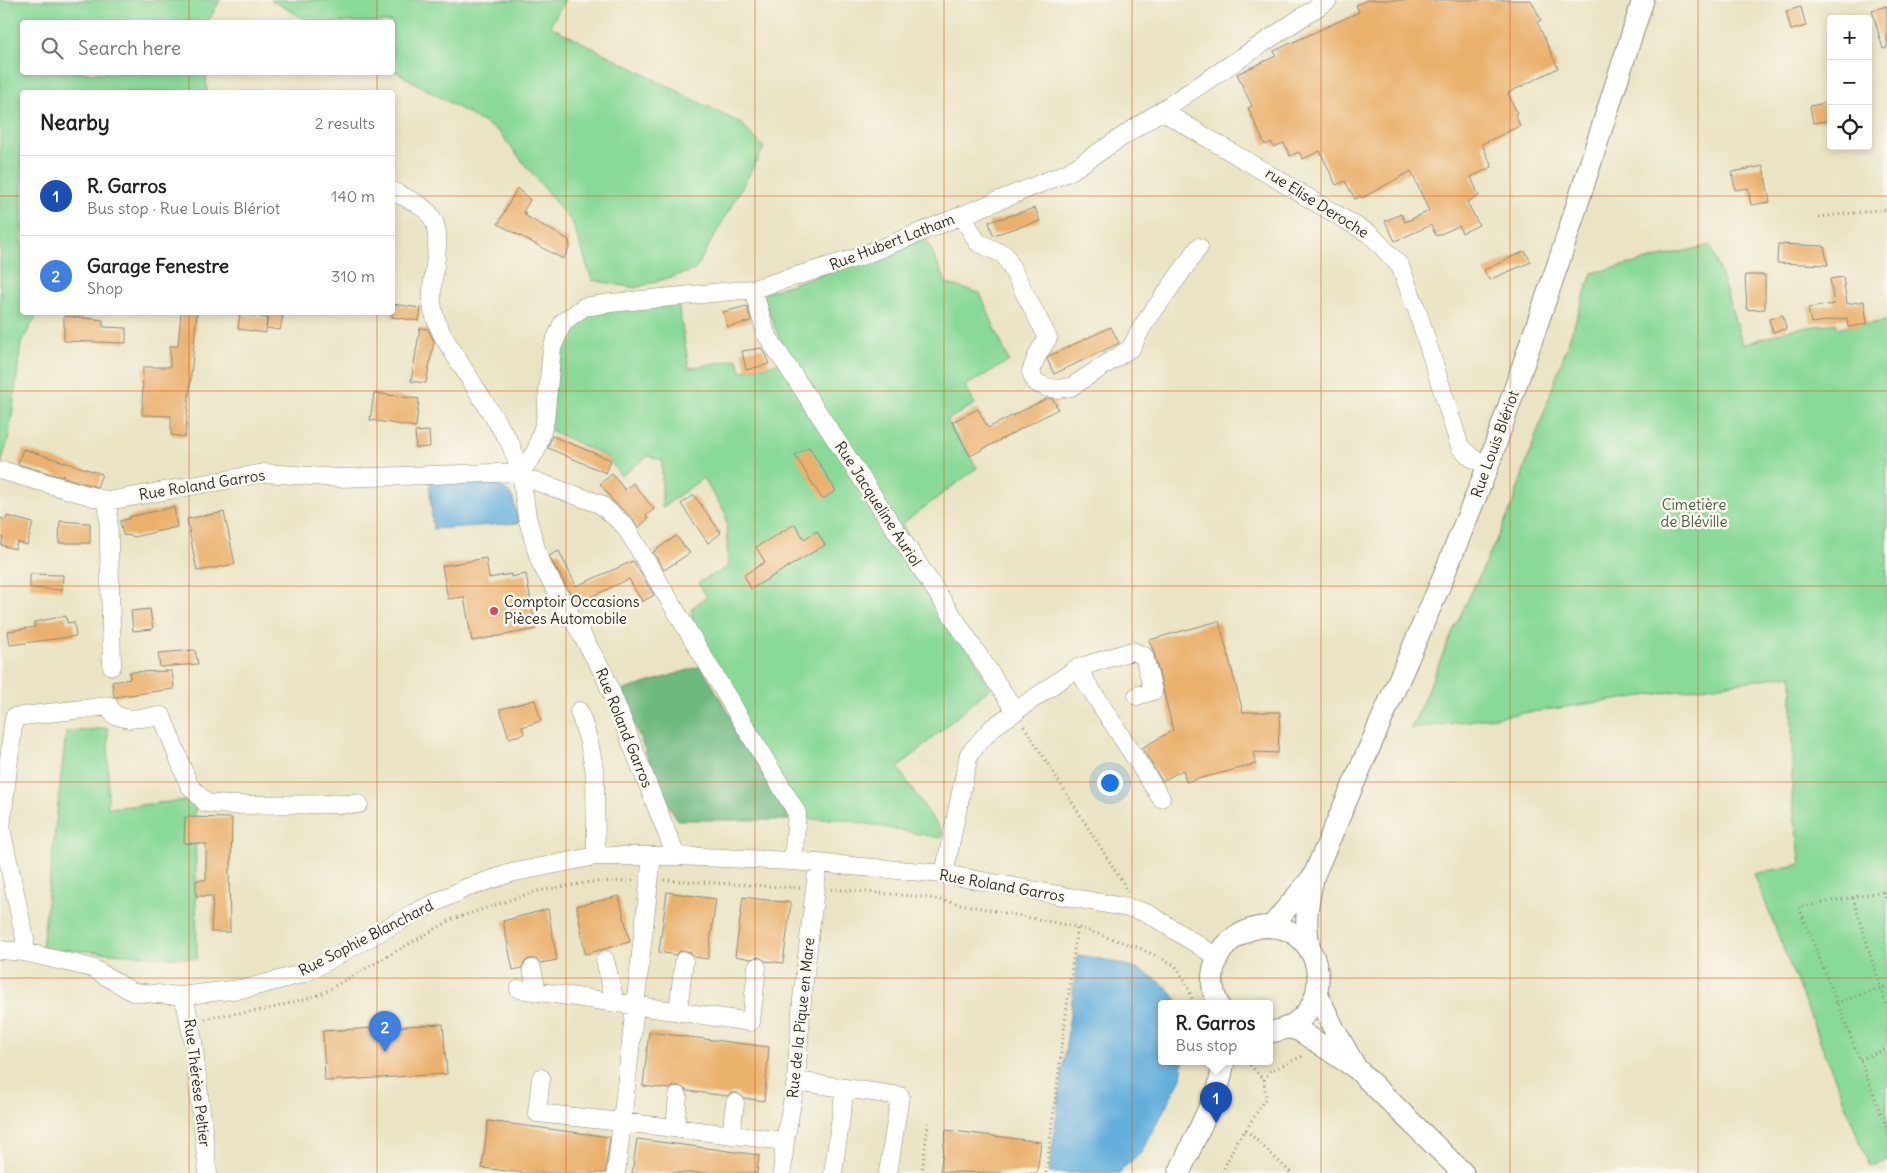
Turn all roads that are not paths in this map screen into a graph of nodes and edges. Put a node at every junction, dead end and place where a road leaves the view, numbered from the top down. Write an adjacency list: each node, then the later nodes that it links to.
1 (1328, 0): 3 (street, Rue Hubert Latham)
2 (1643, 0): 8 (main road, Rue Louis Blériot)
3 (1162, 111): 5 (street, Rue Hubert Latham); 8 (street, rue Elise Deroche)
4 (395, 193): 10 (street)
5 (962, 215): 6 (street); 7 (street, Rue Hubert Latham)
6 (1199, 247)
7 (753, 289): 10 (street, Rue Hubert Latham); 16 (street, Rue Jacqueline Auriol)
8 (1488, 466): 25 (main road, Rue Louis Blériot)
9 (4, 470): 11 (street, Rue Roland Garros)
10 (522, 477): 11 (street, Rue Roland Garros); 21 (street, Rue Roland Garros); 22 (street)
11 (108, 501): 12 (street)
12 (112, 666)
13 (1077, 668): 14 (street); 16 (street); 17 (street)
14 (1137, 696)
15 (579, 711): 19 (street)
16 (1016, 712): 24 (street)
17 (1161, 798)
18 (359, 804): 29 (street)
19 (596, 856): 20 (street, Rue Sophie Blanchard); 38 (street, Rue Sophie Blanchard)
20 (652, 856): 21 (street, Rue Sophie Blanchard); 41 (street)
21 (676, 856): 22 (street, Rue Roland Garros)
22 (793, 861): 23 (street, Rue Roland Garros)
23 (818, 863): 24 (street, Rue Roland Garros); 48 (street, Rue de la Pique en Mare)
24 (944, 874): 30 (street, Rue Roland Garros)
25 (1314, 875): 26 (main road, Rue Louis Blériot); 28 (main road, Rue Louis Blériot)
26 (1272, 927): 28 (main road); 30 (main road)
27 (0, 950): 29 (street, Rue Sophie Blanchard)
28 (1310, 950): 37 (main road, Rue Louis Blériot)
29 (24, 952): 38 (street, Rue Sophie Blanchard)
30 (1217, 957): 39 (main road)
31 (605, 960): 40 (street)
32 (684, 961): 42 (street)
33 (757, 966): 42 (street)
34 (532, 969): 36 (street)
35 (519, 989): 36 (street)
36 (537, 992): 40 (street)
37 (1317, 994): 43 (main road); 46 (main road)
38 (180, 996): 57 (street, Rue Thérèse Peltier)
39 (1216, 1000)
40 (615, 1002): 41 (street)
41 (635, 1004): 42 (street); 53 (street)
42 (678, 1011)
43 (1275, 1031): 46 (main road)
44 (1223, 1065): 50 (main road)
45 (1238, 1065): 50 (main road)
46 (1357, 1069): 63 (main road)
47 (541, 1078): 53 (street)
48 (796, 1081): 49 (street); 56 (street, Rue de la Pique en Mare)
49 (845, 1088): 60 (street); 61 (street)
50 (1218, 1089): 62 (main road)
51 (678, 1096): 54 (street)
52 (735, 1103): 55 (street)
53 (622, 1122): 54 (street); 58 (street)
54 (675, 1128): 55 (street)
55 (732, 1135): 56 (street)
56 (785, 1141): 59 (street, Rue de la Pique en Mare)
57 (208, 1173)
58 (616, 1173)
59 (782, 1173)
60 (833, 1173)
61 (888, 1173)
62 (1180, 1173)
63 (1463, 1173)

